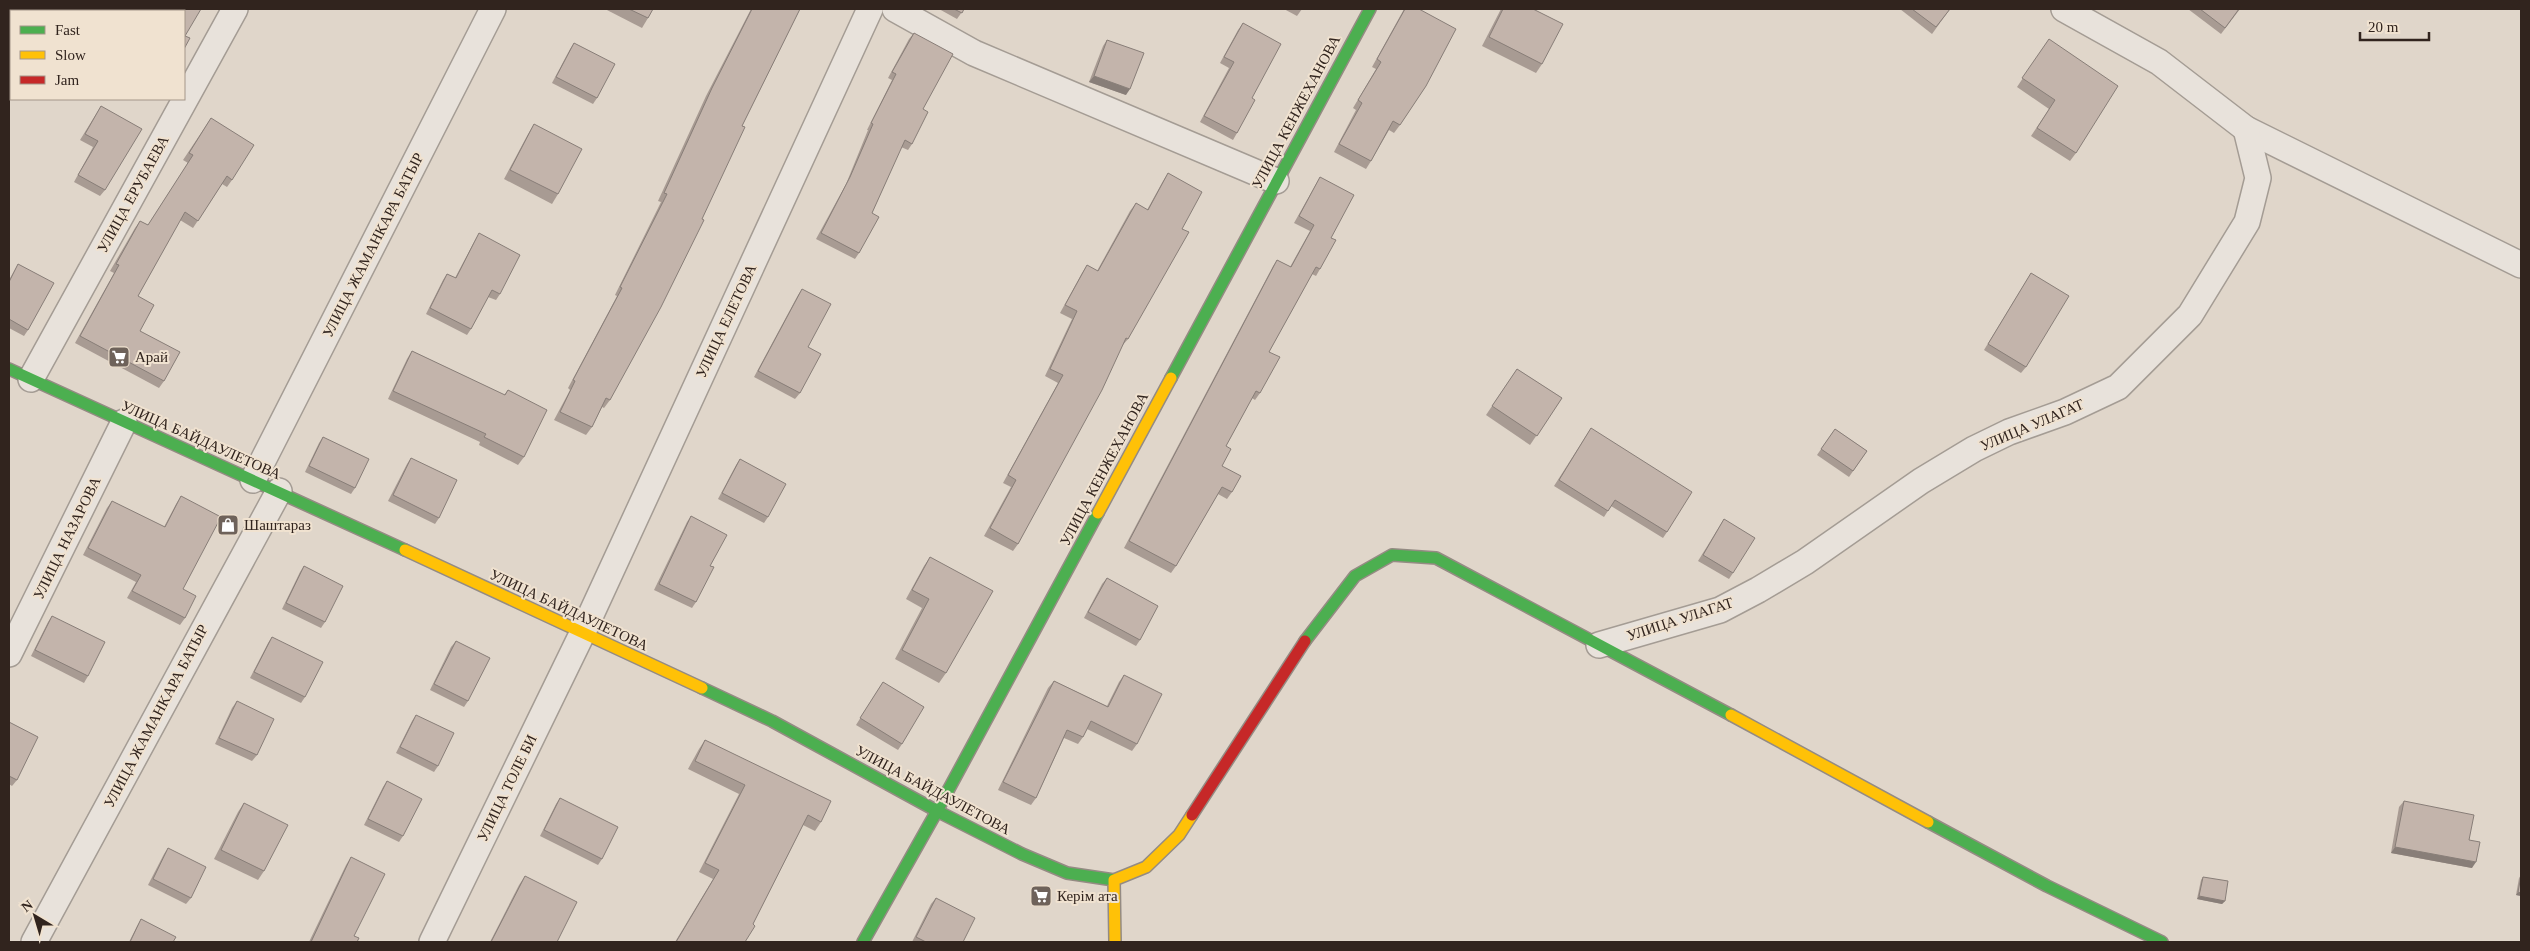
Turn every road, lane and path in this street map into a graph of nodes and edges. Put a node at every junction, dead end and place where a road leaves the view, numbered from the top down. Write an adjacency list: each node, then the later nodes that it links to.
1 (235, 9): 8 (street, УЛИЦА ЕРУБАЕВА)
2 (493, 9): 15 (street, УЛИЦА ЖАМАНКАРА БАТЫР)
3 (870, 9): 17 (street, УЛИЦА ЕЛЕТОВА)
4 (895, 9): 10 (street)
5 (1370, 9): 10 (street, УЛИЦА КЕНЖЕХАНОВА)
6 (2064, 9): 9 (street)
7 (185, 100): 13 (street, УЛИЦА ЕРУБАЕВА)
8 (185, 100)
9 (2246, 129): 11 (street); 18 (street, УЛИЦА УЛАГАТ)
10 (1276, 181): 20 (street, УЛИЦА КЕНЖЕХАНОВА)
11 (2521, 264)
12 (9, 369): 13 (street, УЛИЦА БАЙДАУЛЕТОВА)
13 (31, 379): 14 (street, УЛИЦА БАЙДАУЛЕТОВА)
14 (124, 422): 15 (street, УЛИЦА БАЙДАУЛЕТОВА); 19 (street, УЛИЦА НАЗАРОВА)
15 (253, 480): 16 (street, УЛИЦА БАЙДАУЛЕТОВА)
16 (279, 491): 17 (street, УЛИЦА БАЙДАУЛЕТОВА); 22 (street, УЛИЦА ЖАМАНКАРА БАТЫР)
17 (582, 634): 20 (street, УЛИЦА БАЙДАУЛЕТОВА); 23 (street, УЛИЦА ТОЛЕ БИ)
18 (1598, 645): 21 (street); 26 (street)
19 (9, 654)
20 (937, 811): 21 (street, УЛИЦА БАЙДАУЛЕТОВА); 24 (street, УЛИЦА КЕНЖЕХАНОВА)
21 (1114, 880): 25 (street)
22 (34, 942)
23 (432, 942)
24 (863, 942)
25 (1116, 942)
26 (2162, 942)

